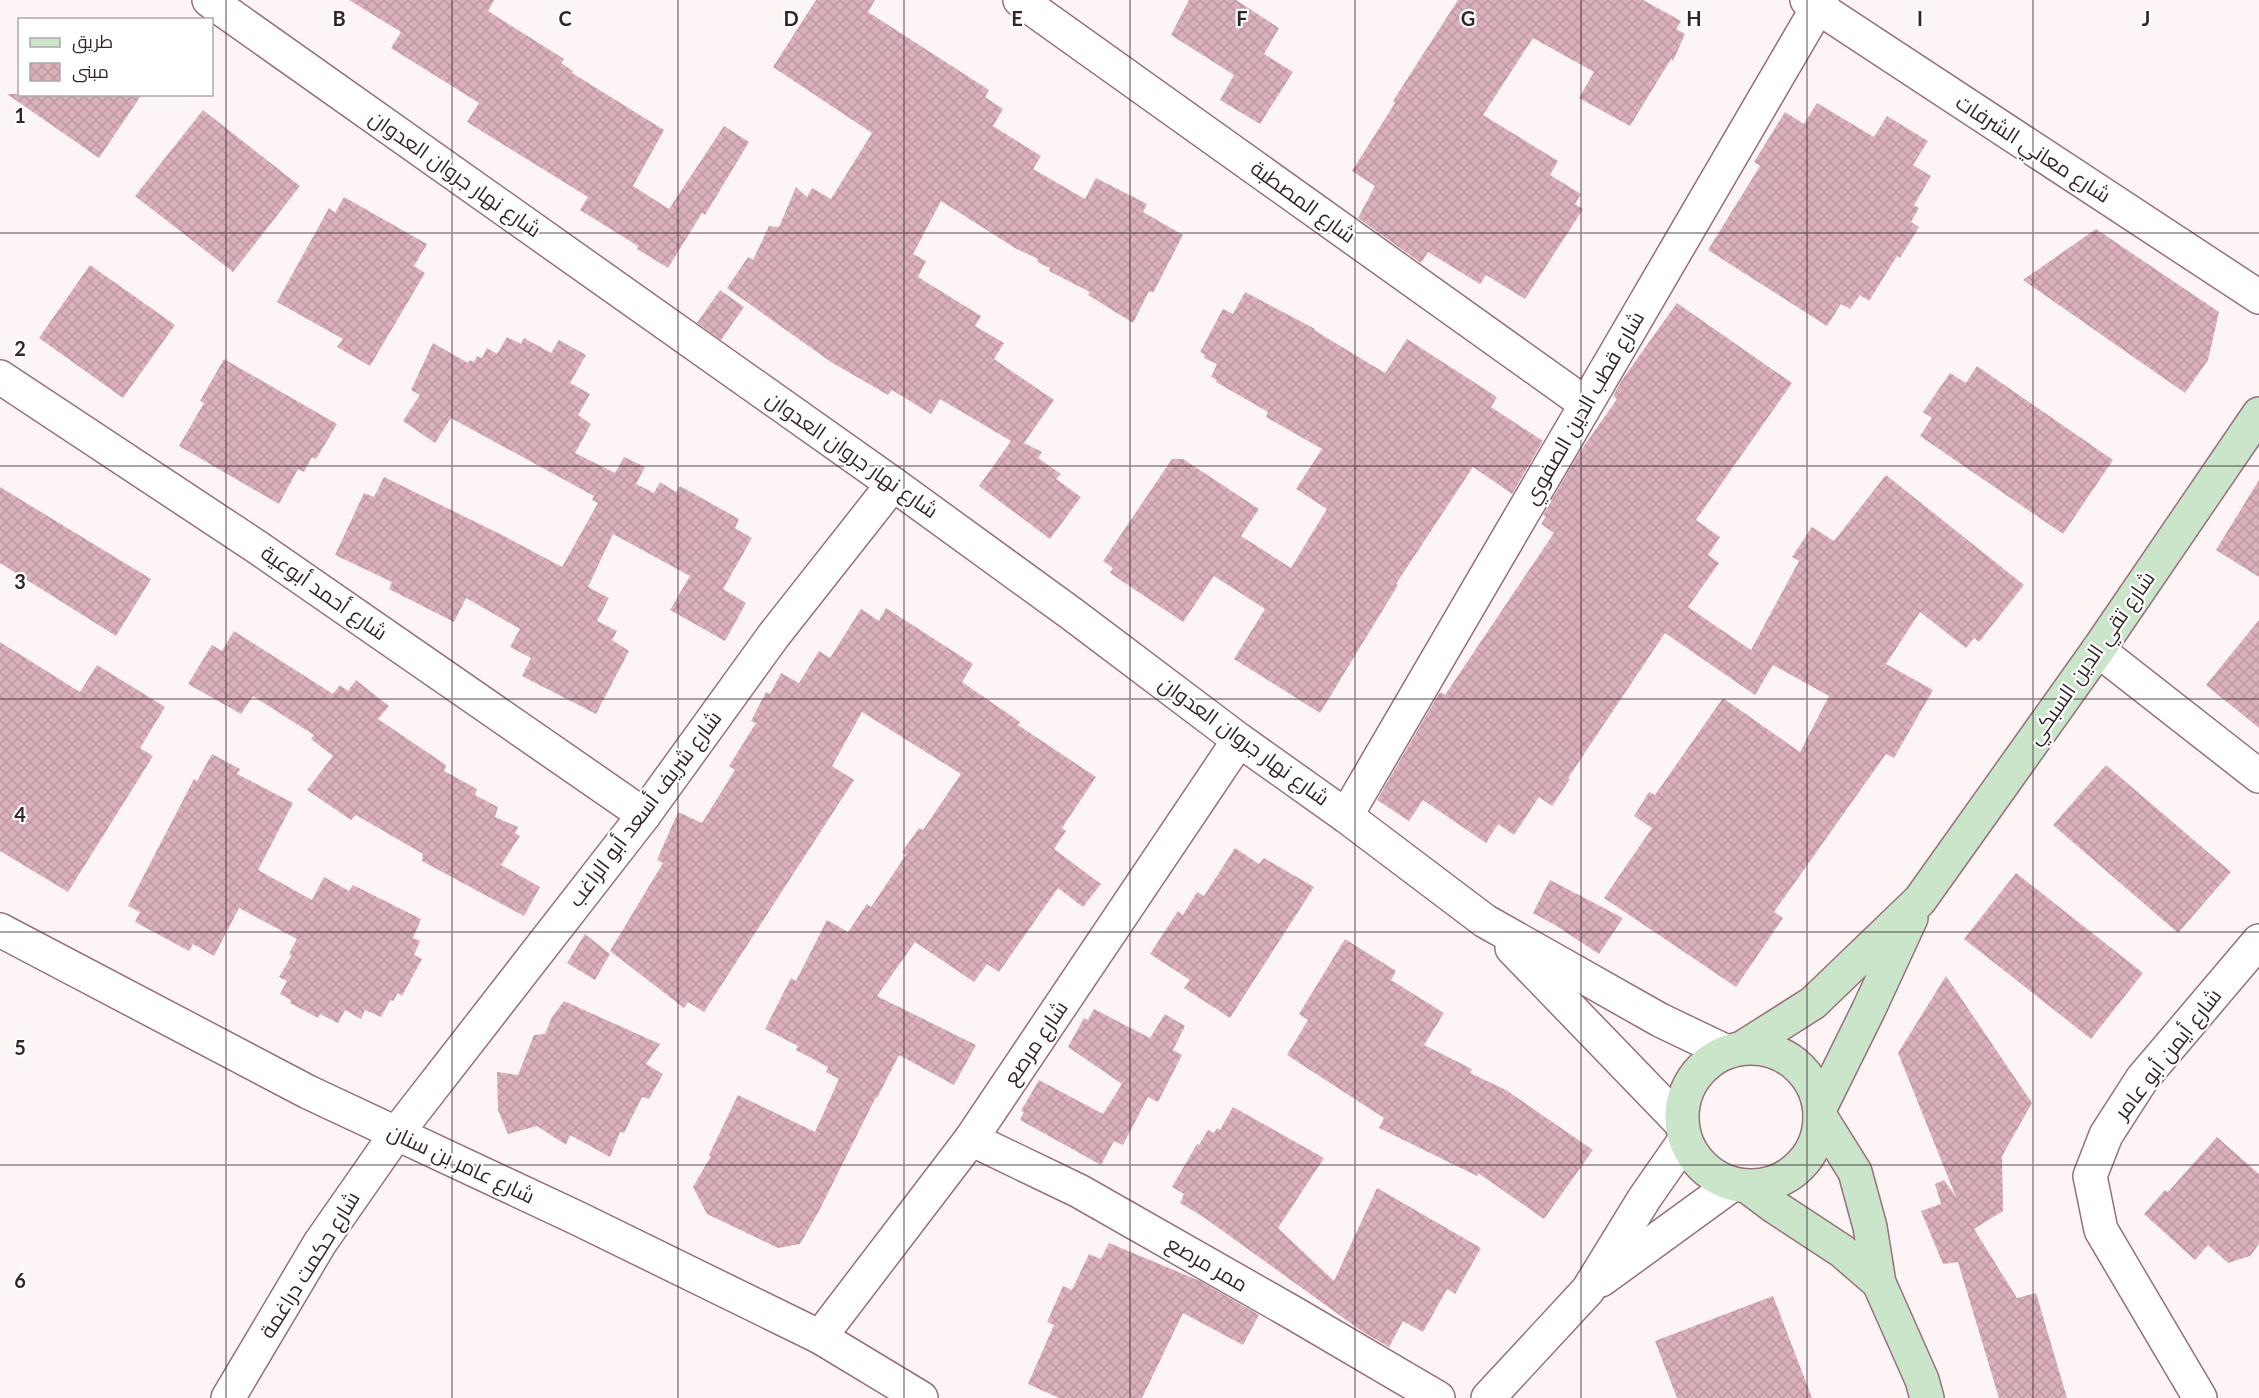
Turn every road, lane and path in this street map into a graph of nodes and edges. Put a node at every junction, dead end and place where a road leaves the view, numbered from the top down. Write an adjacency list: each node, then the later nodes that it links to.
1 (209, 0): 8 (street, شارع نهار جروان العدوان)
2 (1020, 0): 6 (street, شارع المصطبة)
3 (1816, 2): 4 (street, شارع معاني الشرفات); 6 (street, شارع قطب الدين الصفوي)
4 (2259, 297)
5 (0, 377): 12 (street, شارع أحمد أبوعية)
6 (1586, 404): 13 (street, شارع قطب الدين الصفوي)
7 (2259, 414): 9 (street, شارع تقي الدين السبكي)
8 (893, 484): 10 (street, شارع نهار جروان العدوان); 12 (street, شارع شريف أسعد أبو الراغب)
9 (2098, 650): 11 (street); 14 (street, شارع تقي الدين السبكي)
10 (1239, 740): 13 (street, شارع نهار جروان العدوان); 22 (street, شارع مرصع)
11 (2259, 776)
12 (644, 816): 21 (street, شارع شريف أسعد أبو الراغب)
13 (1346, 816): 15 (street, شارع نهار جروان العدوان)
14 (1920, 900): 18 (street, شارع تقي الدين السبكي); 19 (street, شارع تقي الدين السبكي)
15 (1485, 921): 18 (street, شارع نهار جروان العدوان); 20 (street, شارع نهار جروان العدوان)
16 (0, 930): 21 (street, شارع عامر بن سنان)
17 (2259, 941): 32 (street, شارع أيمن أبو عامر)
18 (1735, 1050): 19 (street); 20 (street)
19 (1820, 1112): 23 (street); 24 (street)
20 (1683, 1132): 23 (street); 25 (street)
21 (396, 1134): 26 (street, شارع عامر بن سنان); 27 (street, شارع حكمت دراغمة)
22 (971, 1139): 26 (street, شارع مرصع); 29 (street, ممر مرصع)
23 (1740, 1185): 24 (street); 25 (street)
24 (1879, 1282): 31 (street)
25 (1588, 1290): 30 (street)
26 (820, 1337): 28 (street, شارع عامر بن سنان)
27 (228, 1398)
28 (921, 1398)
29 (1438, 1398)
30 (1488, 1398)
31 (1928, 1398)
32 (2200, 1398)

